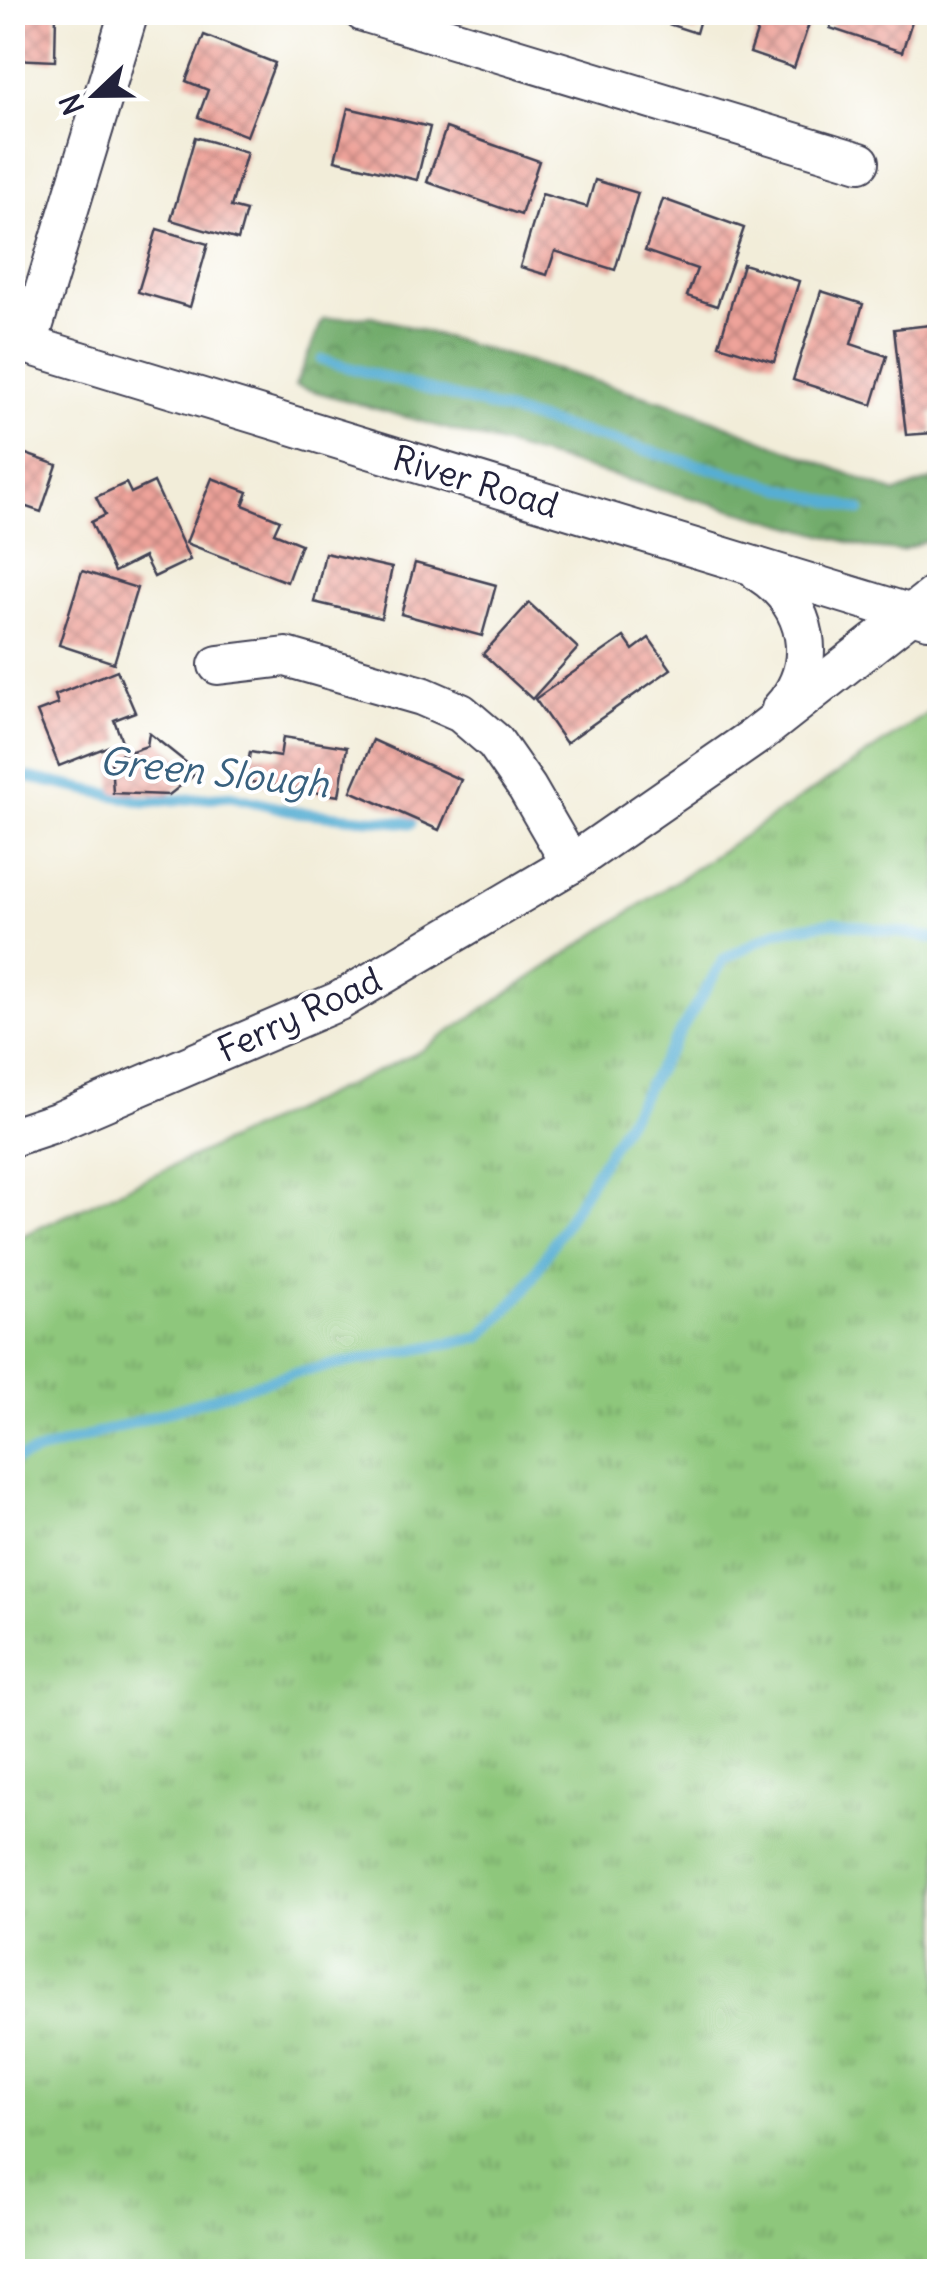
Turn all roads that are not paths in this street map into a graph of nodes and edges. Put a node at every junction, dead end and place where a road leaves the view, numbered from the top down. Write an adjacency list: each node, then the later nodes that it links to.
1 (129, 12): 4 (street)
2 (363, 12): 3 (street)
3 (860, 162)
4 (20, 342): 5 (street, River Road)
5 (750, 566): 7 (street, River Road); 9 (street)
6 (940, 591): 7 (street, Ferry Road)
7 (924, 618): 9 (street, Ferry Road)
8 (218, 665): 10 (street)
9 (757, 735): 10 (street, Ferry Road)
10 (571, 864): 11 (street, Ferry Road)
11 (12, 1137)

